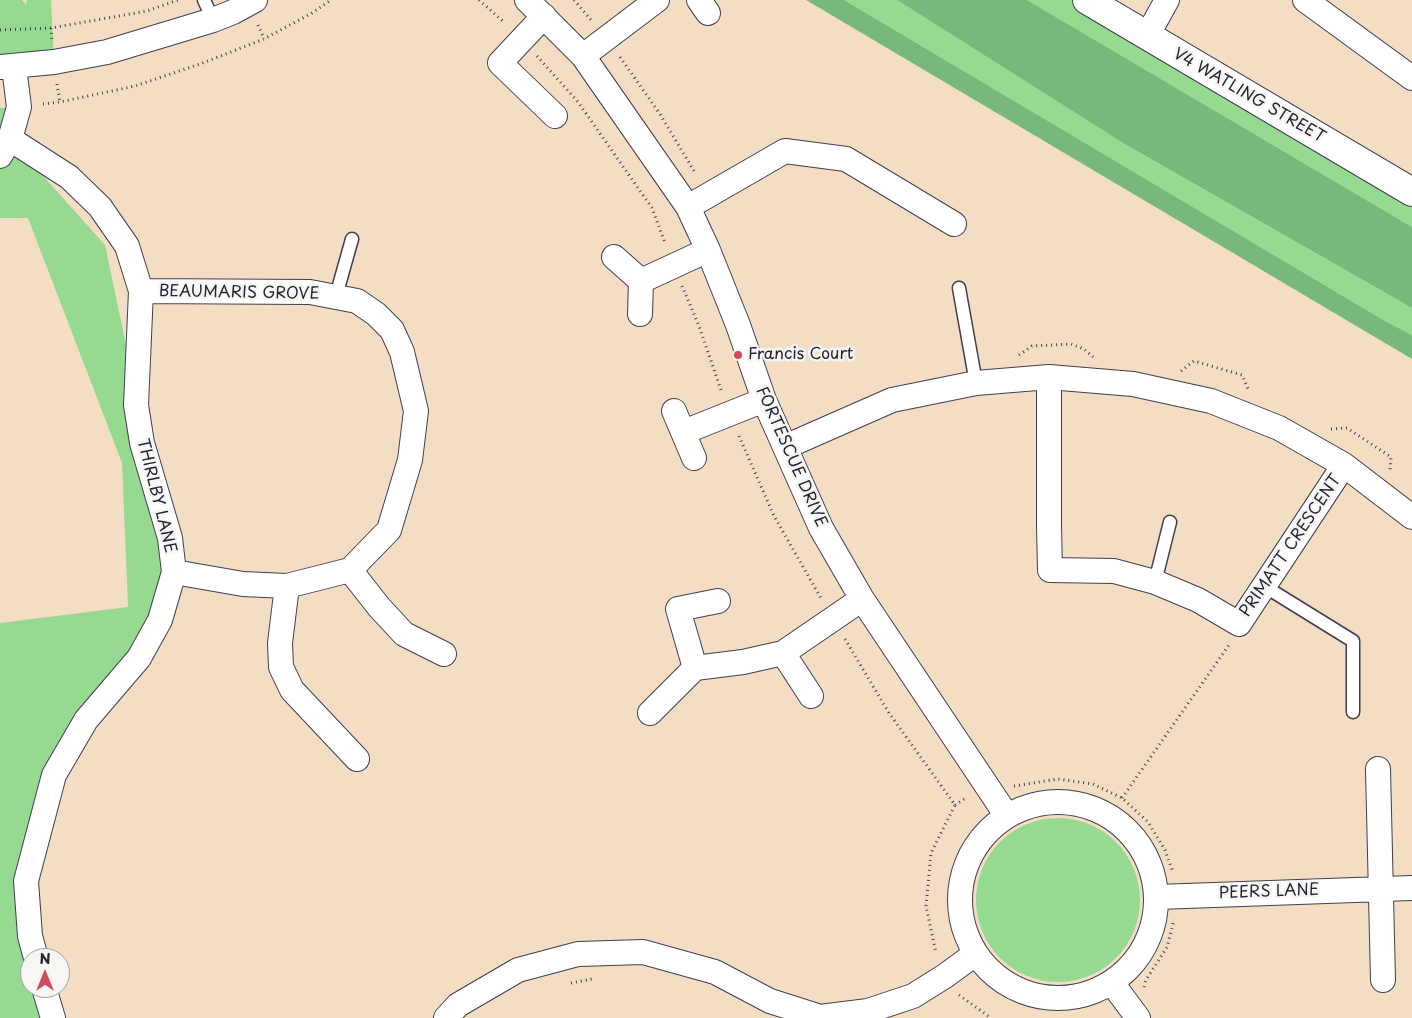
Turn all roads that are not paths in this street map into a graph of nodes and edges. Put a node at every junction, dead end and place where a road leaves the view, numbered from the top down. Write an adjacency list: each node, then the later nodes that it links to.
1 (255, 0): 7 (street)
2 (657, 0): 9 (street)
3 (1087, 0): 8 (street, V4 WATLING STREET)
4 (1167, 0): 8 (street)
5 (1305, 0): 11 (street)
6 (536, 8): 9 (street, FORTESCUE DRIVE); 12 (street, FORTESCUE DRIVE)
7 (209, 10): 10 (street)
8 (1147, 36): 14 (street, V4 WATLING STREET)
9 (583, 56): 15 (street, FORTESCUE DRIVE)
10 (7, 67): 13 (street)
11 (1412, 78)
12 (555, 116)
13 (5, 147): 22 (street, THIRLBY LANE)
14 (1412, 192)
15 (688, 207): 16 (street); 18 (street, FORTESCUE DRIVE)
16 (954, 224)
17 (352, 239): 23 (lane)
18 (708, 250): 20 (street); 27 (street, FORTESCUE DRIVE)
19 (614, 257): 20 (street)
20 (641, 281): 24 (street)
21 (959, 288): 26 (lane)
22 (141, 291): 23 (street, BEAUMARIS GROVE); 34 (street, THIRLBY LANE)
23 (336, 296): 33 (street, BEAUMARIS GROVE)
24 (640, 314)
25 (1049, 377): 26 (street); 30 (street); 35 (street, PRIMATT CRESCENT)
26 (976, 383): 28 (street)
27 (764, 400): 28 (street, FORTESCUE DRIVE); 29 (street)
28 (785, 446): 38 (street, FORTESCUE DRIVE)
29 (694, 458)
30 (1344, 466): 31 (street); 37 (street, PRIMATT CRESCENT)
31 (1412, 517)
32 (1170, 522): 35 (lane)
33 (350, 570): 36 (street); 41 (street)
34 (174, 572): 36 (street); 52 (street, THIRLBY LANE)
35 (1155, 582): 37 (street, PRIMATT CRESCENT)
36 (287, 586): 46 (street)
37 (1264, 586): 44 (lane)
38 (862, 599): 40 (street); 48 (street, FORTESCUE DRIVE)
39 (718, 601): 42 (street)
40 (783, 653): 42 (street); 43 (street)
41 (444, 654)
42 (695, 668): 45 (street)
43 (811, 696)
44 (1354, 712)
45 (650, 713)
46 (357, 759)
47 (1378, 769): 50 (street)
48 (1007, 816): 51 (street); 53 (street)
49 (1412, 888): 50 (street, PEERS LANE)
50 (1381, 889): 51 (street, PEERS LANE); 54 (street)
51 (1167, 896): 55 (street)
52 (33, 948)
53 (975, 954): 55 (street); 57 (street)
54 (1384, 980)
55 (1112, 983): 60 (street)
56 (47, 998): 58 (street)
57 (820, 1017): 59 (street)
58 (54, 1018)
59 (446, 1018)
60 (1138, 1018)

